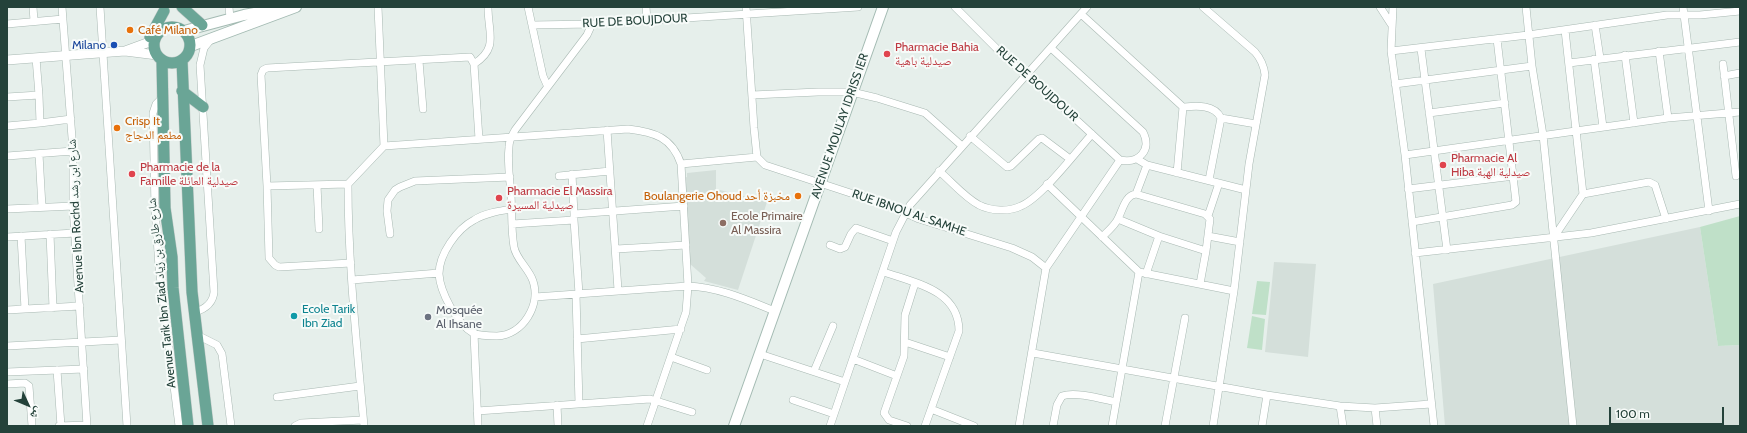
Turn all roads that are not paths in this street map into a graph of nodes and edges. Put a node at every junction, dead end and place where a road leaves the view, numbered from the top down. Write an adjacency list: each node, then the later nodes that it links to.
1 (33, 7): 30 (street)
2 (62, 7): 28 (street, Avenue Ibn Rochd شارع ابن رشد)
3 (100, 7): 50 (street)
4 (182, 7): 34 (main road); 37 (main road)
5 (229, 7): 27 (street)
6 (286, 7): 27 (main road)
7 (296, 7): 41 (main road)
8 (378, 7): 60 (street)
9 (488, 7): 62 (street)
10 (528, 7): 35 (street)
11 (646, 7): 29 (street)
12 (858, 7): 21 (street, RUE DE BOUJDOUR)
13 (883, 7): 73 (main road, AVENUE MOULAY IDRISS IER)
14 (955, 7): 67 (street, RUE DE BOUJDOUR)
15 (1087, 7): 25 (street)
16 (1203, 7): 90 (street)
17 (1380, 7): 33 (street)
18 (1393, 7): 33 (street)
19 (1526, 7): 39 (street)
20 (1683, 7): 26 (street)
21 (826, 8): 23 (street, RUE DE BOUJDOUR)
22 (164, 9): 40 (main road, Avenue Tarik Ibn Ziad شارع طارق بن زياد); 40 (main road)
23 (747, 10): 29 (street, RUE DE BOUJDOUR); 75 (street)
24 (1740, 11): 26 (street)
25 (1081, 14): 45 (street); 79 (street)
26 (1684, 15): 36 (street); 46 (street)
27 (230, 18): 34 (main road)
28 (63, 19): 30 (street); 52 (street, Avenue Ibn Rochd شارع ابن رشد)
29 (646, 20): 32 (street, RUE DE BOUJDOUR)
30 (34, 21): 31 (street)
31 (7, 24)
32 (592, 24): 35 (street, RUE DE BOUJDOUR); 71 (street)
33 (1391, 24): 51 (street)
34 (202, 25): 37 (main road)
35 (532, 25): 71 (street)
36 (1595, 25): 38 (street); 56 (street)
37 (182, 30): 40 (main road); 44 (main road)
38 (1565, 30): 39 (street); 61 (street)
39 (1528, 35): 42 (street); 64 (street)
40 (154, 37): 49 (street); 55 (main road, Avenue Tarik Ibn Ziad شارع طارق بن زياد)
41 (213, 37): 44 (main road); 78 (street)
42 (1497, 39): 47 (street); 65 (street)
43 (1740, 42): 46 (street)
44 (191, 46): 59 (main road)
45 (1051, 48): 67 (street); 111 (street)
46 (1688, 48): 48 (street); 84 (street)
47 (1421, 49): 51 (street); 69 (street)
48 (1659, 50): 53 (street); 87 (street)
49 (125, 51): 50 (street); 55 (street)
50 (104, 52): 52 (street); 196 (street)
51 (1391, 52): 70 (street)
52 (66, 55): 54 (street); 85 (street, Avenue Ibn Rochd شارع ابن رشد)
53 (1625, 55): 56 (street); 89 (street)
54 (36, 58): 57 (street); 74 (street)
55 (159, 58): 59 (main road); 139 (main road, Avenue Tarik Ibn Ziad شارع طارق بن زياد)
56 (1597, 59): 61 (street); 92 (street)
57 (7, 60)
58 (419, 60): 60 (street); 62 (street); 80 (street)
59 (182, 61): 72 (main road)
60 (381, 63): 101 (street); 130 (street)
61 (1569, 63): 94 (street)
62 (474, 64): 99 (street)
63 (1723, 64): 68 (street)
64 (1532, 66): 65 (street); 97 (street)
65 (1501, 70): 69 (street); 77 (street)
66 (1740, 74): 68 (street)
67 (1026, 75): 95 (street, RUE DE BOUJDOUR); 96 (street)
68 (1724, 76): 83 (street)
69 (1425, 80): 70 (street); 82 (street)
70 (1395, 84): 107 (street)
71 (547, 85): 98 (street)
72 (182, 91): 78 (main road); 189 (main road)
73 (852, 92): 75 (street); 102 (street); 126 (main road, AVENUE MOULAY IDRISS IER)
74 (38, 95): 76 (street); 88 (street)
75 (752, 95): 109 (street)
76 (7, 97)
77 (1505, 103): 82 (street); 100 (street)
78 (203, 107): 189 (street)
79 (1183, 107): 86 (street); 117 (street)
80 (423, 109)
81 (1740, 112): 83 (street)
82 (1429, 113): 103 (street)
83 (1729, 113): 84 (street); 105 (street)
84 (1697, 116): 87 (street); 143 (street)
85 (71, 118): 88 (street); 104 (street, Avenue Ibn Rochd شارع ابن رشد)
86 (1221, 118): 90 (street); 123 (street)
87 (1668, 118): 89 (street)
88 (40, 123): 91 (street)
89 (1634, 123): 92 (street)
90 (1256, 124): 132 (street)
91 (7, 126)
92 (1603, 127): 94 (street)
93 (607, 130): 98 (street); 113 (street); 115 (street)
94 (1576, 131): 97 (street); 134 (street)
95 (1092, 134): 110 (street); 112 (street, RUE DE BOUJDOUR)
96 (970, 136): 102 (street); 110 (street)
97 (1543, 136): 100 (street); 162 (street)
98 (511, 138): 99 (street); 122 (street)
99 (478, 139): 101 (street)
100 (1509, 139): 103 (street); 120 (street)
101 (384, 146): 125 (street)
102 (962, 146): 116 (street)
103 (1434, 150): 107 (street); 129 (street)
104 (73, 151): 106 (street); 136 (street, Avenue Ibn Rochd شارع ابن رشد)
105 (1737, 151): 121 (street)
106 (39, 154): 108 (street); 138 (street)
107 (1405, 155): 131 (street)
108 (7, 156)
109 (757, 157): 113 (street); 126 (street, RUE IBNOU AL SAMHE)
110 (1070, 159): 127 (street)
111 (1137, 159): 112 (street); 114 (street)
112 (1120, 160): 147 (street)
113 (681, 164): 137 (street)
114 (1147, 165): 117 (street); 133 (street)
115 (610, 171): 118 (street); 142 (street)
116 (939, 171): 127 (street); 144 (street)
117 (1177, 172): 123 (street)
118 (572, 174): 119 (street); 146 (street)
119 (559, 176)
120 (1514, 176): 129 (street); 148 (street)
121 (1736, 176)
122 (510, 177): 141 (street); 156 (street)
123 (1209, 180): 124 (street)
124 (1219, 183): 132 (street); 145 (street)
125 (348, 184): 128 (street); 171 (street)
126 (820, 184): 144 (street, RUE IBNOU AL SAMHE); 188 (main road, AVENUE MOULAY IDRISS IER)
127 (1047, 184): 147 (street)
128 (317, 185): 130 (street); 153 (street)
129 (1438, 185): 131 (street); 148 (street)
130 (267, 186): 171 (street)
131 (1408, 189): 151 (street)
132 (1246, 190): 164 (street)
133 (1136, 194): 145 (street); 149 (street)
134 (1583, 194): 150 (street); 162 (street)
135 (1740, 204): 143 (street)
136 (73, 206): 138 (street); 154 (street, Avenue Ibn Rochd شارع ابن رشد)
137 (684, 206): 142 (street); 166 (street)
138 (42, 207): 140 (street)
139 (160, 208): 236 (street); 237 (main road, Avenue Tarik Ibn Ziad شارع طارق بن زياد)
140 (7, 209)
141 (512, 209): 152 (street); 175 (street)
142 (613, 210): 146 (street); 167 (street)
143 (1709, 211): 150 (street)
144 (905, 212): 163 (street); 172 (street, RUE IBNOU AL SAMHE)
145 (1208, 216): 159 (street)
146 (574, 217): 152 (street); 182 (street)
147 (1081, 217): 161 (street); 172 (street)
148 (1442, 217): 151 (street); 168 (street)
149 (1118, 219): 158 (street); 161 (street)
150 (1666, 219): 162 (street)
151 (1412, 222): 170 (street)
152 (512, 224): 183 (street)
153 (318, 229)
154 (75, 233): 155 (street); 184 (street, Avenue Ibn Rochd شارع ابن رشد)
155 (50, 234): 157 (street); 185 (street)
156 (390, 234)
157 (21, 236): 160 (street); 186 (street)
158 (1160, 236): 169 (street); 174 (street)
159 (1208, 236): 164 (street); 169 (street)
160 (7, 237)
161 (1102, 237): 174 (street)
162 (1554, 237): 168 (street); 259 (street)
163 (893, 241): 165 (street); 173 (street)
164 (1240, 242): 181 (street)
165 (830, 245)
166 (686, 246): 167 (street); 179 (street)
167 (616, 249): 180 (street)
168 (1446, 250): 170 (street)
169 (1206, 251): 178 (street)
170 (1415, 254): 223 (street)
171 (351, 263): 176 (street)
172 (1046, 268): 200 (street)
173 (884, 272): 177 (street); 204 (street)
174 (1142, 273): 178 (street); 206 (street)
175 (439, 274): 176 (street); 193 (street)
176 (352, 280): 215 (street)
177 (915, 283): 198 (street); 203 (street)
178 (1200, 284): 181 (street)
179 (688, 286): 180 (street); 188 (street); 192 (street)
180 (618, 290): 182 (street)
181 (1234, 291): 216 (street)
182 (578, 294): 183 (street); 195 (street)
183 (535, 297): 193 (street)
184 (80, 306): 185 (street); 197 (street, Avenue Ibn Rochd شارع ابن رشد)
185 (53, 308): 186 (street)
186 (25, 309): 187 (street)
187 (7, 310)
188 (775, 311): 201 (main road, AVENUE MOULAY IDRISS IER)
189 (195, 312): 194 (main road)
190 (1184, 318): 212 (street)
191 (833, 326): 209 (street)
192 (681, 329): 195 (street); 202 (street)
193 (474, 333): 228 (street)
194 (197, 335): 238 (main road); 239 (street)
195 (577, 339): 222 (street)
196 (121, 340): 197 (street); 235 (street)
197 (83, 341): 199 (street); 205 (street, Avenue Ibn Rochd شارع ابن رشد)
198 (905, 342): 203 (street); 211 (street)
199 (7, 346)
200 (1033, 353): 206 (street); 249 (street)
201 (760, 354): 209 (street); 244 (main road, AVENUE MOULAY IDRISS IER)
202 (672, 357): 208 (street); 219 (street)
203 (950, 358): 227 (street)
204 (853, 359): 211 (street); 213 (street)
205 (84, 369): 207 (street); 232 (street, Avenue Ibn Rochd شارع ابن رشد)
206 (1122, 369): 212 (street); 221 (street)
207 (57, 370): 210 (street); 234 (street)
208 (707, 370)
209 (814, 371): 213 (street)
210 (7, 372)
211 (897, 376): 246 (street)
212 (1173, 378): 216 (street); 253 (street)
213 (845, 382): 230 (street)
214 (7, 384): 233 (street)
215 (360, 386): 218 (street); 231 (street)
216 (1218, 386): 217 (street); 254 (street)
217 (1267, 395): 225 (street); 255 (street)
218 (277, 396)
219 (656, 400): 222 (street); 229 (street); 243 (street)
220 (793, 400): 230 (street)
221 (1116, 402): 251 (street); 252 (street)
222 (579, 404): 224 (street)
223 (1431, 404): 226 (street); 258 (street)
224 (557, 405): 228 (street); 242 (street)
225 (1340, 406): 226 (street); 256 (street)
226 (1375, 408): 257 (street)
227 (931, 409): 247 (street); 248 (street)
228 (477, 411): 241 (street)
229 (692, 412)
230 (834, 414): 245 (street)
231 (364, 423): 240 (street)
232 (87, 425): 234 (street)
233 (32, 426)
234 (60, 426)
235 (127, 426)
236 (179, 426)
237 (188, 426)
238 (208, 426)
239 (231, 426)
240 (295, 426)
241 (478, 426)
242 (558, 426)
243 (647, 426)
244 (734, 426)
245 (830, 426)
246 (907, 426)
247 (925, 426)
248 (974, 426)
249 (1019, 426): 250 (street)
250 (1022, 426)
251 (1053, 426)
252 (1112, 426)
253 (1165, 426)
254 (1213, 426)
255 (1262, 426)
256 (1342, 426)
257 (1377, 426)
258 (1434, 426)
259 (1573, 426)

